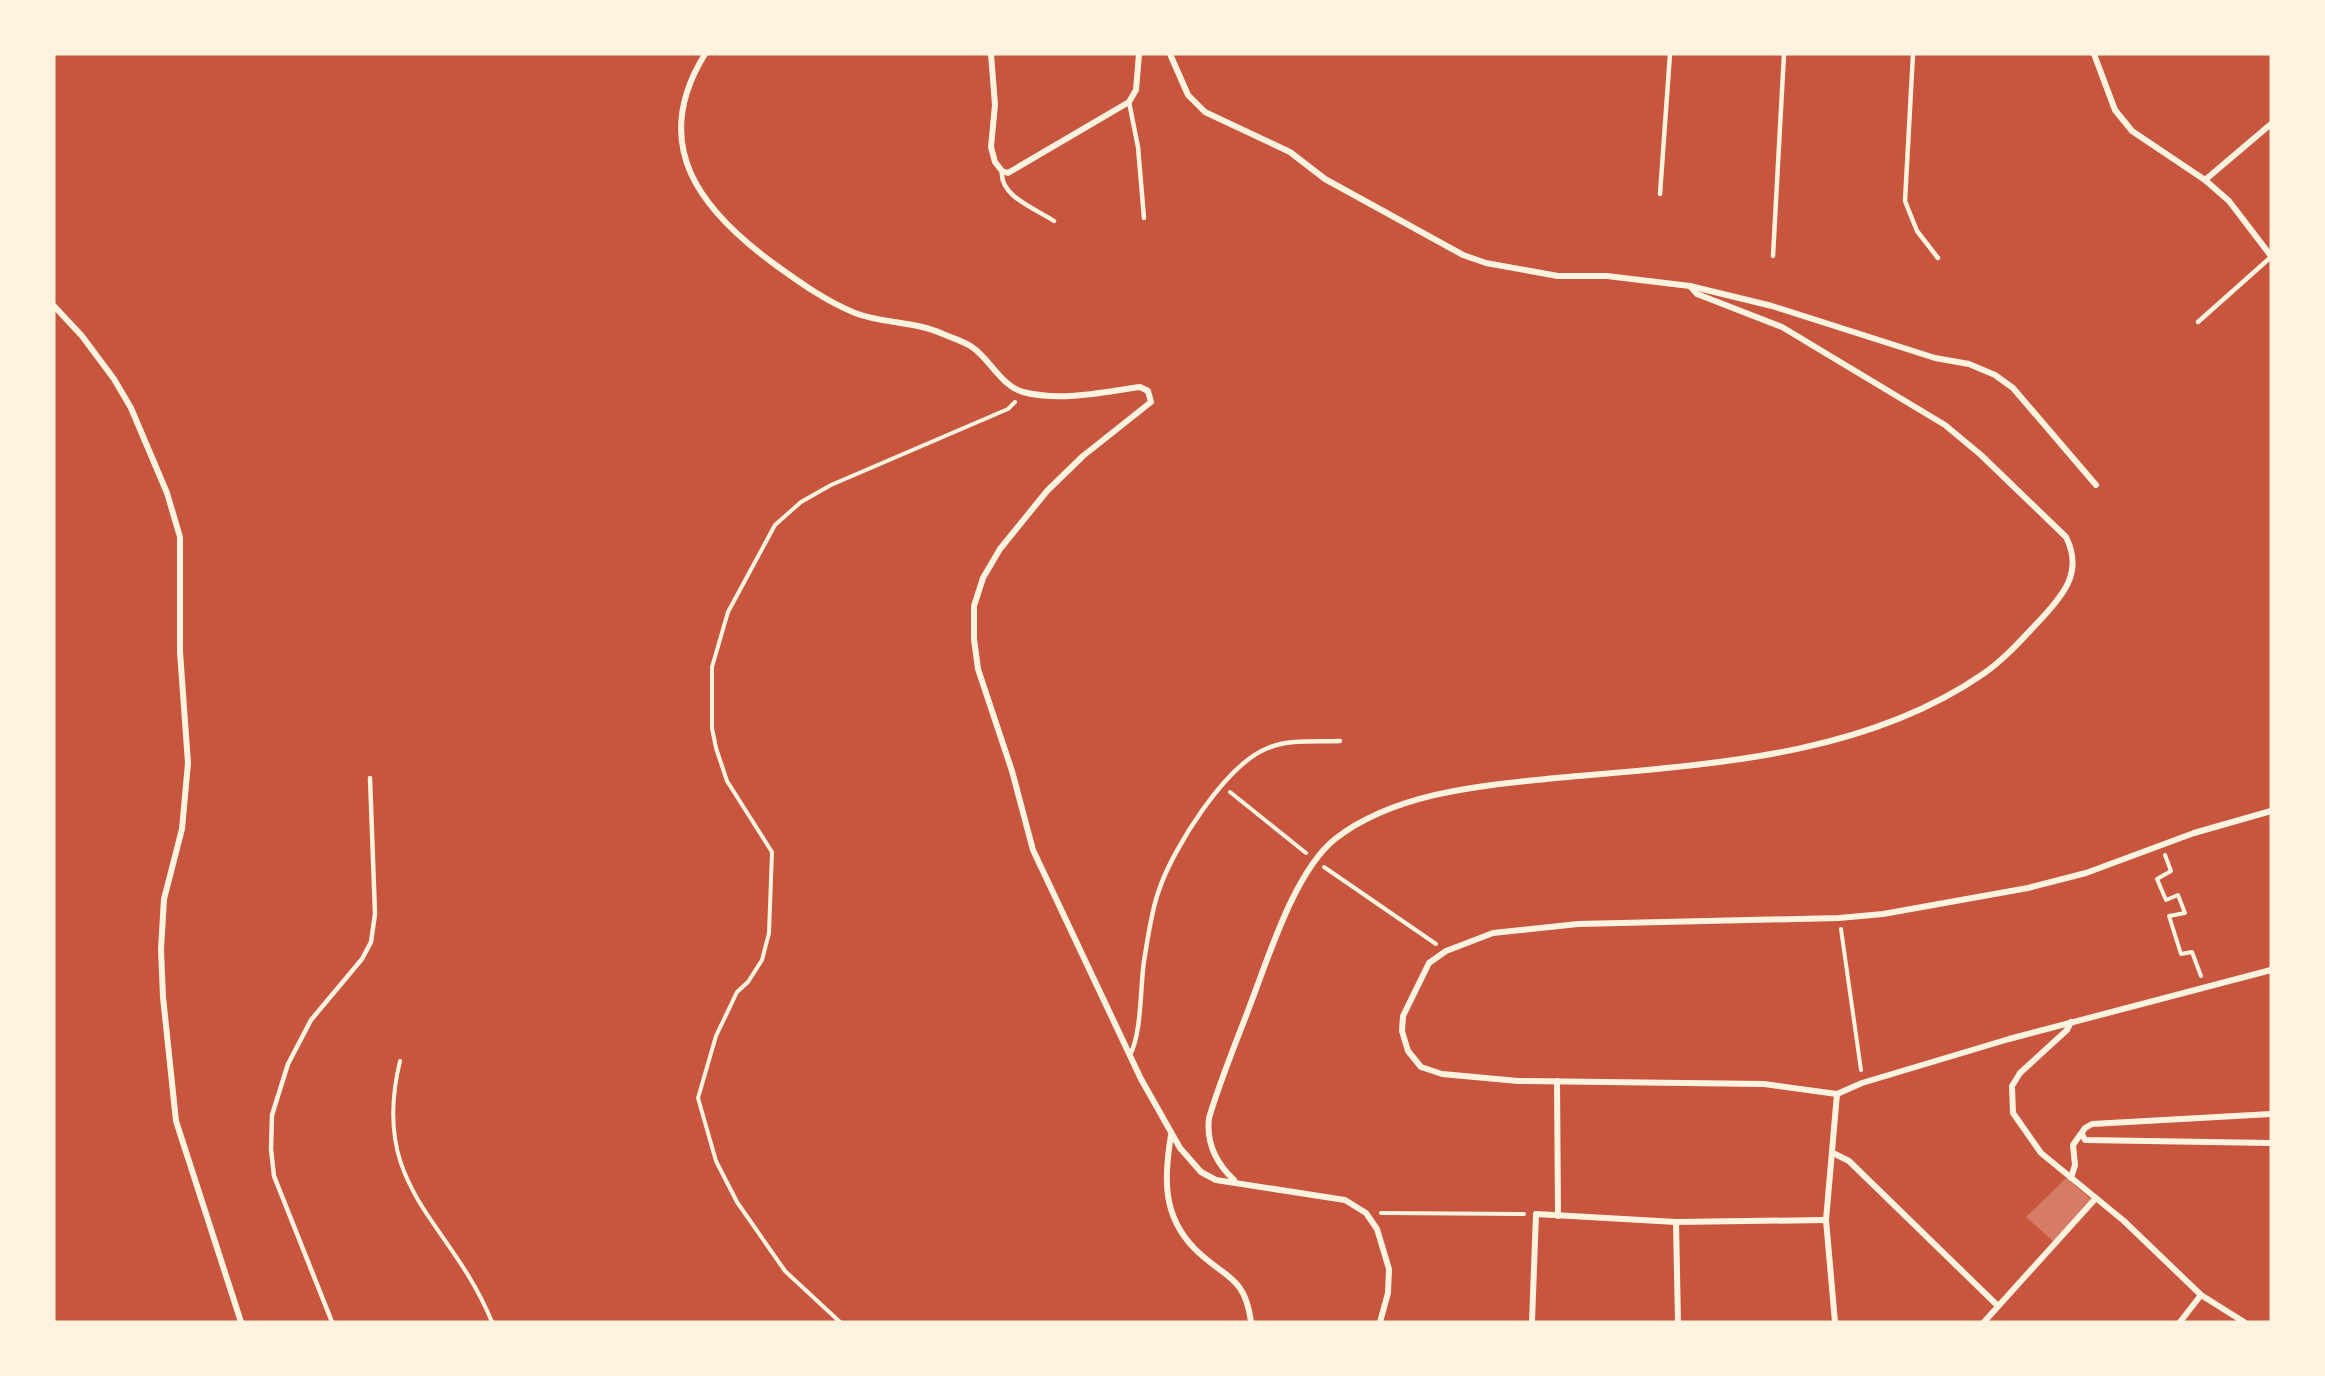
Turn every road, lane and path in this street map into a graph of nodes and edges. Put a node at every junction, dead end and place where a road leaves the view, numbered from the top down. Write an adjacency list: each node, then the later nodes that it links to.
1 (705, 54): 22 (street)
2 (991, 54): 11 (street)
3 (1139, 54): 9 (street)
4 (1170, 54): 19 (street)
5 (1670, 54): 13 (lane)
6 (1784, 54): 16 (lane)
7 (1913, 54): 18 (lane)
8 (2094, 54): 12 (street)
9 (1129, 102): 11 (street); 14 (lane)
10 (2271, 124): 12 (street)
11 (1002, 171): 15 (lane)
12 (2205, 180): 17 (street)
13 (1660, 194)
14 (1144, 218)
15 (1054, 220)
16 (1773, 256)
17 (2271, 257): 21 (lane)
18 (1938, 258)
19 (1690, 286): 23 (street); 29 (street)
20 (54, 306): 55 (street)
21 (2198, 322)
22 (1019, 391): 35 (street); 58 (path)
23 (2096, 485)
24 (1340, 741): 26 (lane)
25 (370, 778): 56 (lane)
26 (1222, 786): 29 (path); 35 (lane)
27 (2271, 811): 28 (street)
28 (2162, 846): 30 (street); 33 (path)
29 (1314, 860): 31 (path); 46 (street)
30 (1839, 918): 31 (street); 38 (path)
31 (1446, 951): 37 (street)
32 (2271, 970): 33 (street)
33 (2206, 988): 34 (street)
34 (2071, 1022): 38 (street); 45 (street)
35 (1130, 1055): 42 (street)
36 (400, 1060): 57 (path)
37 (1557, 1081): 39 (street); 50 (street)
38 (1862, 1083): 39 (street)
39 (1837, 1094): 44 (street)
40 (2271, 1114): 41 (street)
41 (2082, 1134): 43 (street); 45 (street)
42 (1171, 1135): 46 (street); 59 (street)
43 (2271, 1143)
44 (1833, 1153): 51 (street); 54 (street)
45 (2071, 1178): 47 (street)
46 (1235, 1181): 48 (street)
47 (2096, 1198): 53 (street); 54 (street)
48 (1366, 1213): 49 (path); 60 (street)
49 (1536, 1214): 50 (street); 61 (street)
50 (1558, 1216): 52 (street)
51 (1826, 1220): 52 (street); 63 (street)
52 (1676, 1222): 62 (street)
53 (2201, 1295): 65 (street); 66 (street)
54 (1998, 1306): 64 (street)
55 (241, 1322)
56 (332, 1322)
57 (492, 1322)
58 (840, 1322)
59 (1251, 1322)
60 (1380, 1322)
61 (1532, 1322)
62 (1678, 1322)
63 (1835, 1322)
64 (1984, 1322)
65 (2180, 1322)
66 (2244, 1322)

